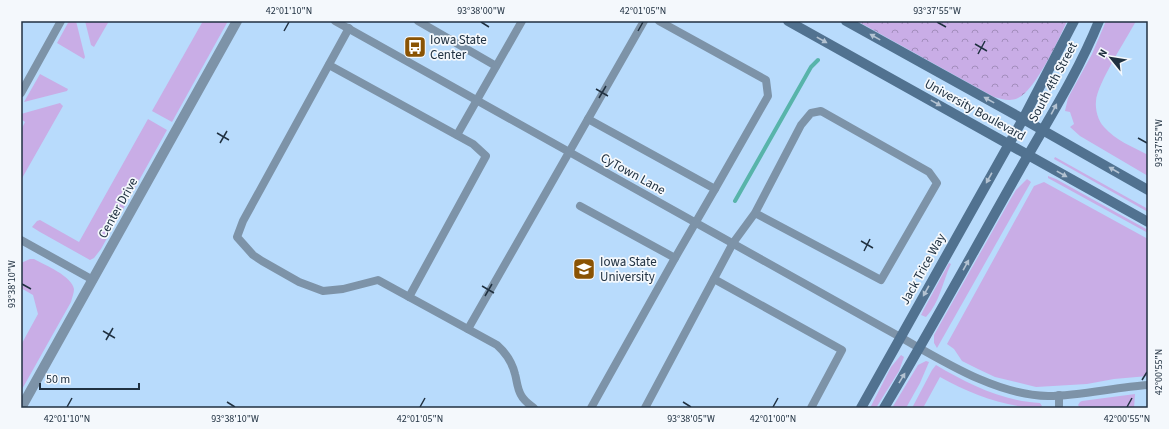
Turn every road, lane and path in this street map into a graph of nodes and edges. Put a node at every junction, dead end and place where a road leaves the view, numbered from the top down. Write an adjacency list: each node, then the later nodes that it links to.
1 (61, 21): 15 (lane)
2 (237, 21): 34 (street, Center Drive)
3 (335, 21): 12 (lane, CyTown Lane)
4 (418, 21): 14 (lane)
5 (522, 21): 14 (lane)
6 (644, 21): 17 (lane)
7 (659, 21): 24 (lane)
8 (788, 21): 21 (main road, University Boulevard, one-way to 21)
9 (846, 21): 18 (main road, University Boulevard, one-way to 9)
10 (1074, 21): 18 (main road, South 4th Street)
11 (1099, 21): 19 (main road, South 4th Street, one-way to 11)
12 (349, 28): 13 (lane); 16 (lane, CyTown Lane)
13 (329, 65): 20 (lane); 35 (lane)
14 (496, 66): 16 (lane)
15 (21, 93)
16 (477, 100): 20 (lane); 22 (lane, CyTown Lane)
17 (588, 119): 22 (lane); 24 (lane)
18 (1023, 119): 19 (main road, University Boulevard); 21 (main road, South 4th Street)
19 (1043, 130): 23 (main road, South 4th Street); 25 (main road, University Boulevard, one-way to 19)
20 (457, 135): 35 (lane)
21 (1008, 144): 23 (main road, University Boulevard); 37 (main road, Jack Trice Way, one-way to 37)
22 (569, 152): 29 (lane, CyTown Lane); 36 (lane)
23 (1028, 155): 28 (main road, University Boulevard, one-way to 28); 38 (main road, one-way to 23)
24 (715, 189): 29 (lane)
25 (1148, 190)
26 (580, 206): 32 (lane)
27 (755, 213): 27 (lane); 31 (lane)
28 (1148, 222)
29 (696, 223): 31 (lane, CyTown Lane); 32 (lane)
30 (21, 240): 34 (lane)
31 (733, 243): 33 (lane); 37 (lane, CyTown Lane)
32 (675, 258): 43 (lane)
33 (714, 279): 44 (lane); 45 (lane)
34 (92, 280): 41 (street, Center Drive)
35 (409, 297): 36 (lane)
36 (468, 329): 42 (lane)
37 (900, 336): 38 (lane, CyTown Lane); 46 (main road, Jack Trice Way)
38 (920, 348): 40 (lane, CyTown Lane); 47 (main road, one-way to 38)
39 (1148, 385): 40 (lane, CyTown Lane)
40 (1059, 395): 48 (lane)
41 (21, 408)
42 (534, 408)
43 (591, 408)
44 (645, 408)
45 (811, 408)
46 (861, 408)
47 (884, 408)
48 (1060, 408)

